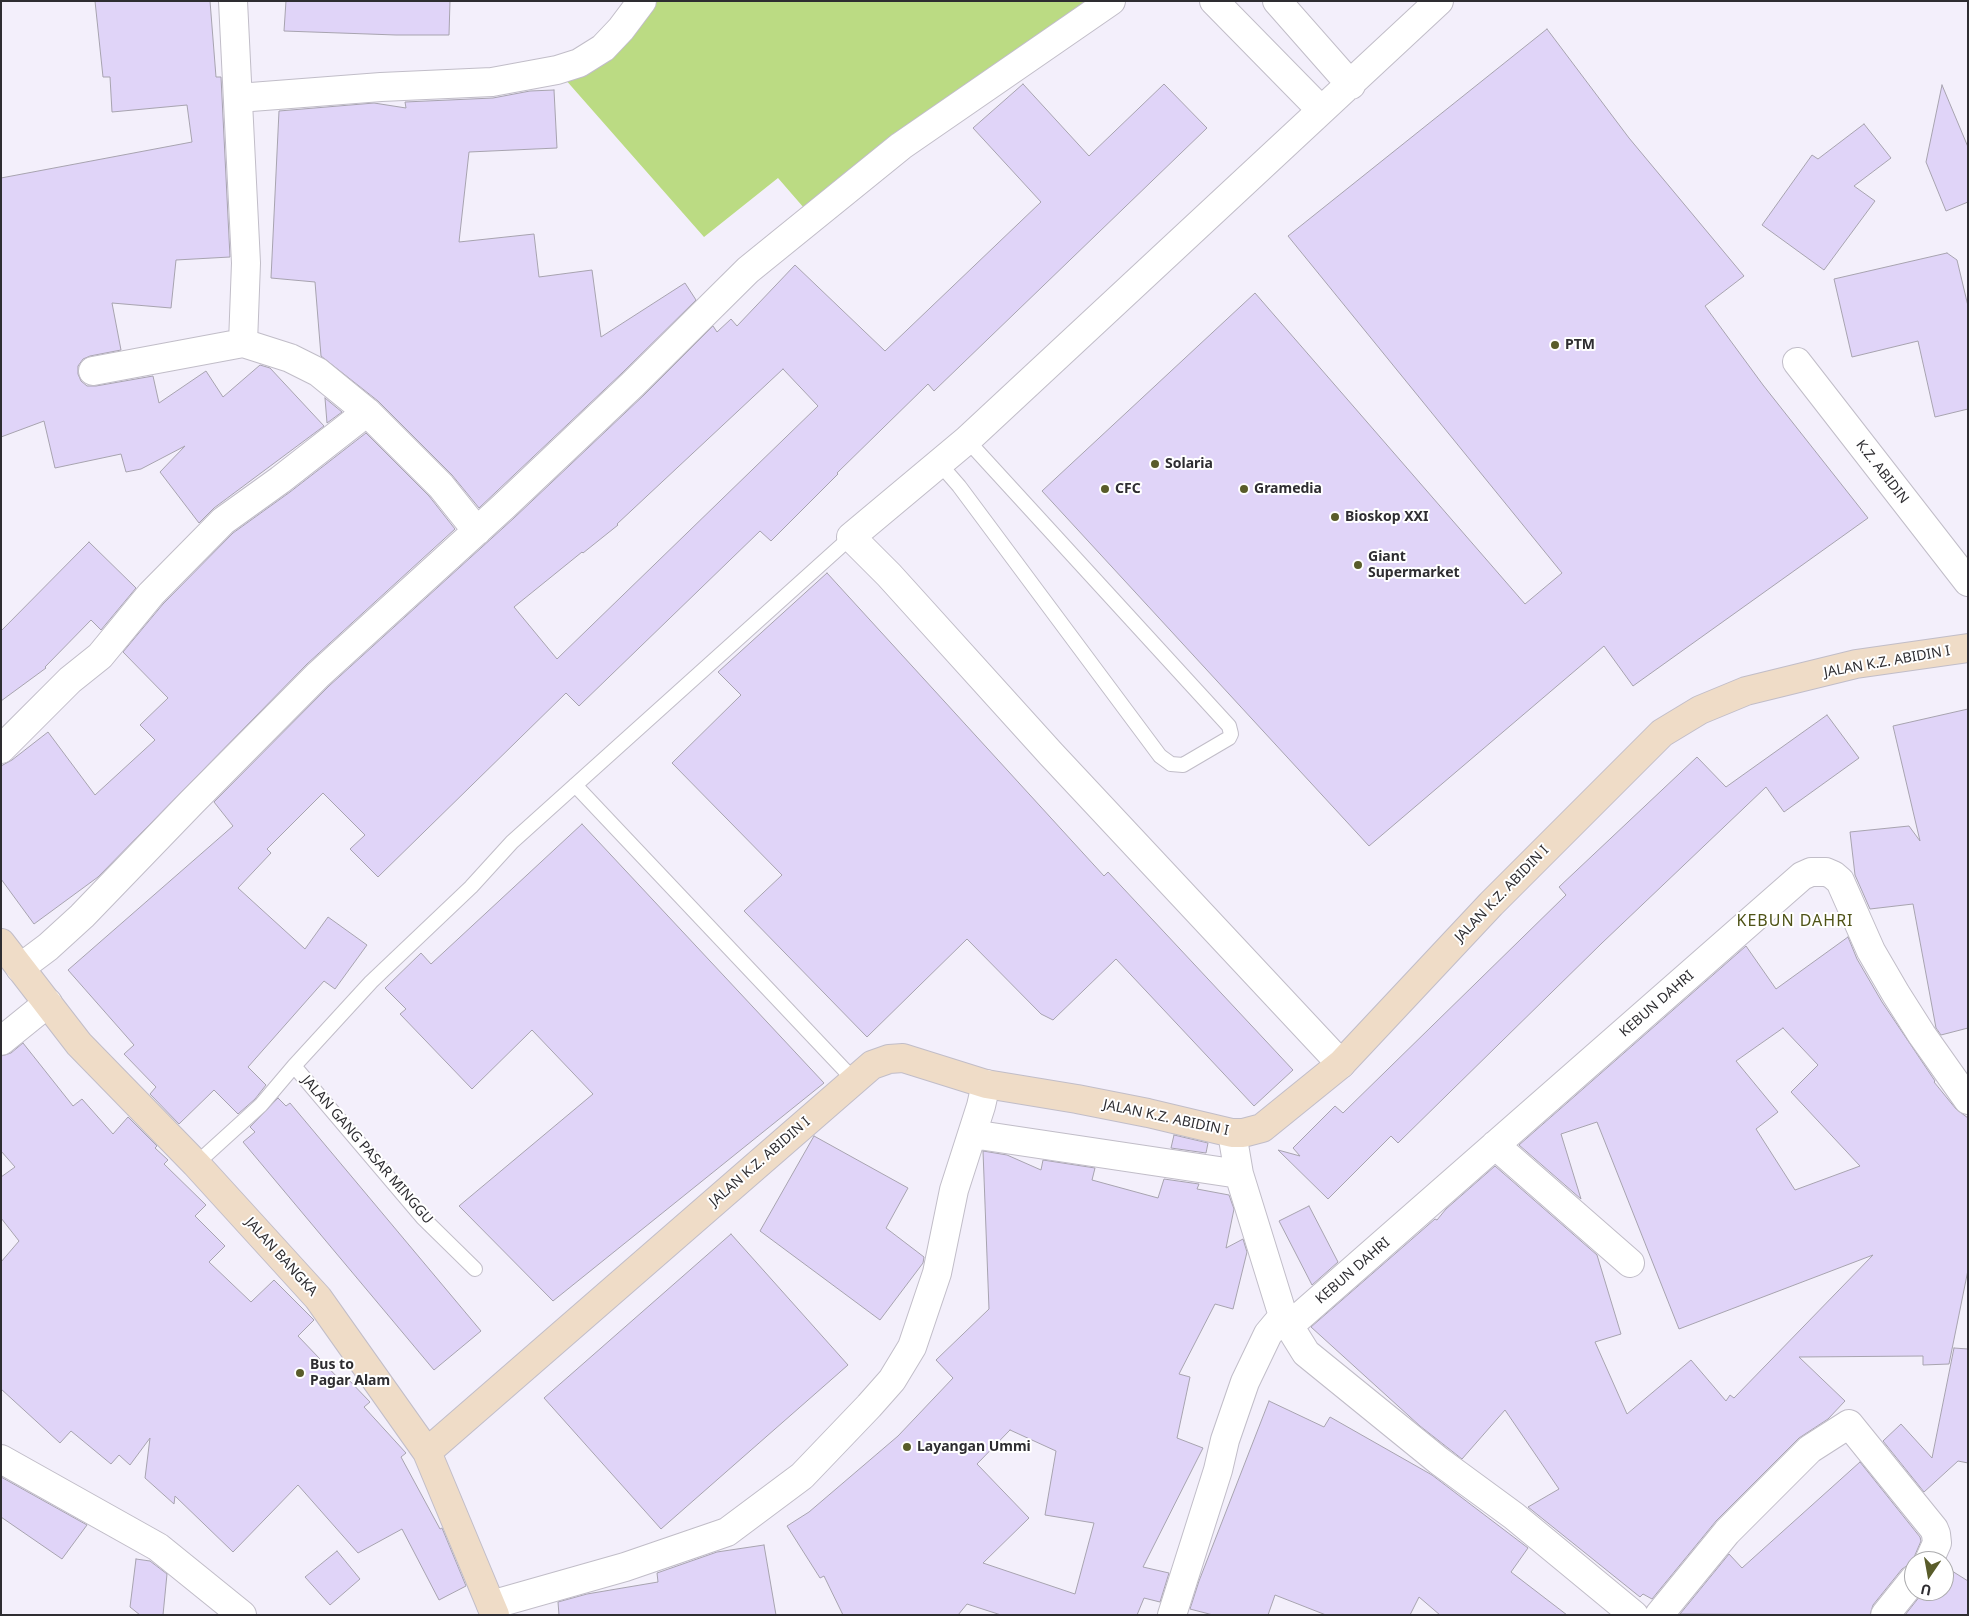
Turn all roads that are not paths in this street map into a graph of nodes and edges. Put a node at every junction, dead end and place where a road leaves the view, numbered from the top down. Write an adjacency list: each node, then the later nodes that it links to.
1 (233, 1): 8 (street)
2 (642, 1): 8 (street)
3 (1111, 1): 16 (street)
4 (1214, 1): 9 (street)
5 (1277, 1): 7 (street)
6 (1439, 1): 7 (street)
7 (1351, 85): 9 (street)
8 (238, 98): 10 (street)
9 (1321, 110): 14 (street)
10 (243, 343): 12 (street); 13 (street)
11 (1797, 362): 18 (street, K.Z. ABIDIN)
12 (93, 371)
13 (367, 412): 16 (street); 20 (street)
14 (967, 440): 15 (street); 15 (lane)
15 (939, 463): 17 (street)
16 (477, 531): 23 (street)
17 (851, 537): 21 (lane); 26 (street)
18 (1968, 582)
19 (1968, 648): 26 (street, JALAN K.Z. ABIDIN I)
20 (1, 749)
21 (575, 785): 27 (lane); 28 (lane)
22 (1, 943): 23 (street, JALAN BANGKA)
23 (20, 968): 24 (street, JALAN BANGKA)
24 (48, 1002): 25 (street); 34 (street, JALAN BANGKA)
25 (1, 1041)
26 (1341, 1064): 31 (street, JALAN K.Z. ABIDIN I)
27 (294, 1066): 34 (lane, JALAN GANG PASAR MINGGU); 37 (lane, JALAN GANG PASAR MINGGU)
28 (854, 1080): 29 (street, JALAN K.Z. ABIDIN I); 39 (street, JALAN K.Z. ABIDIN I)
29 (986, 1084): 31 (street, JALAN K.Z. ABIDIN I); 32 (street)
30 (1968, 1100): 33 (street, KEBUN DAHRI)
31 (1232, 1133): 35 (street)
32 (972, 1134): 35 (street); 43 (street)
33 (1495, 1144): 36 (street); 38 (street, KEBUN DAHRI)
34 (196, 1164): 39 (street, JALAN BANGKA)
35 (1239, 1174): 38 (street)
36 (1630, 1263)
37 (475, 1269)
38 (1286, 1321): 45 (street, KEBUN DAHRI); 46 (street)
39 (427, 1452): 43 (street, JALAN BANGKA)
40 (1, 1459): 44 (street)
41 (1933, 1551): 47 (street)
42 (1904, 1591): 48 (street)
43 (493, 1610)
44 (242, 1615)
45 (1172, 1615)
46 (1634, 1615)
47 (1659, 1615)
48 (1885, 1615)

